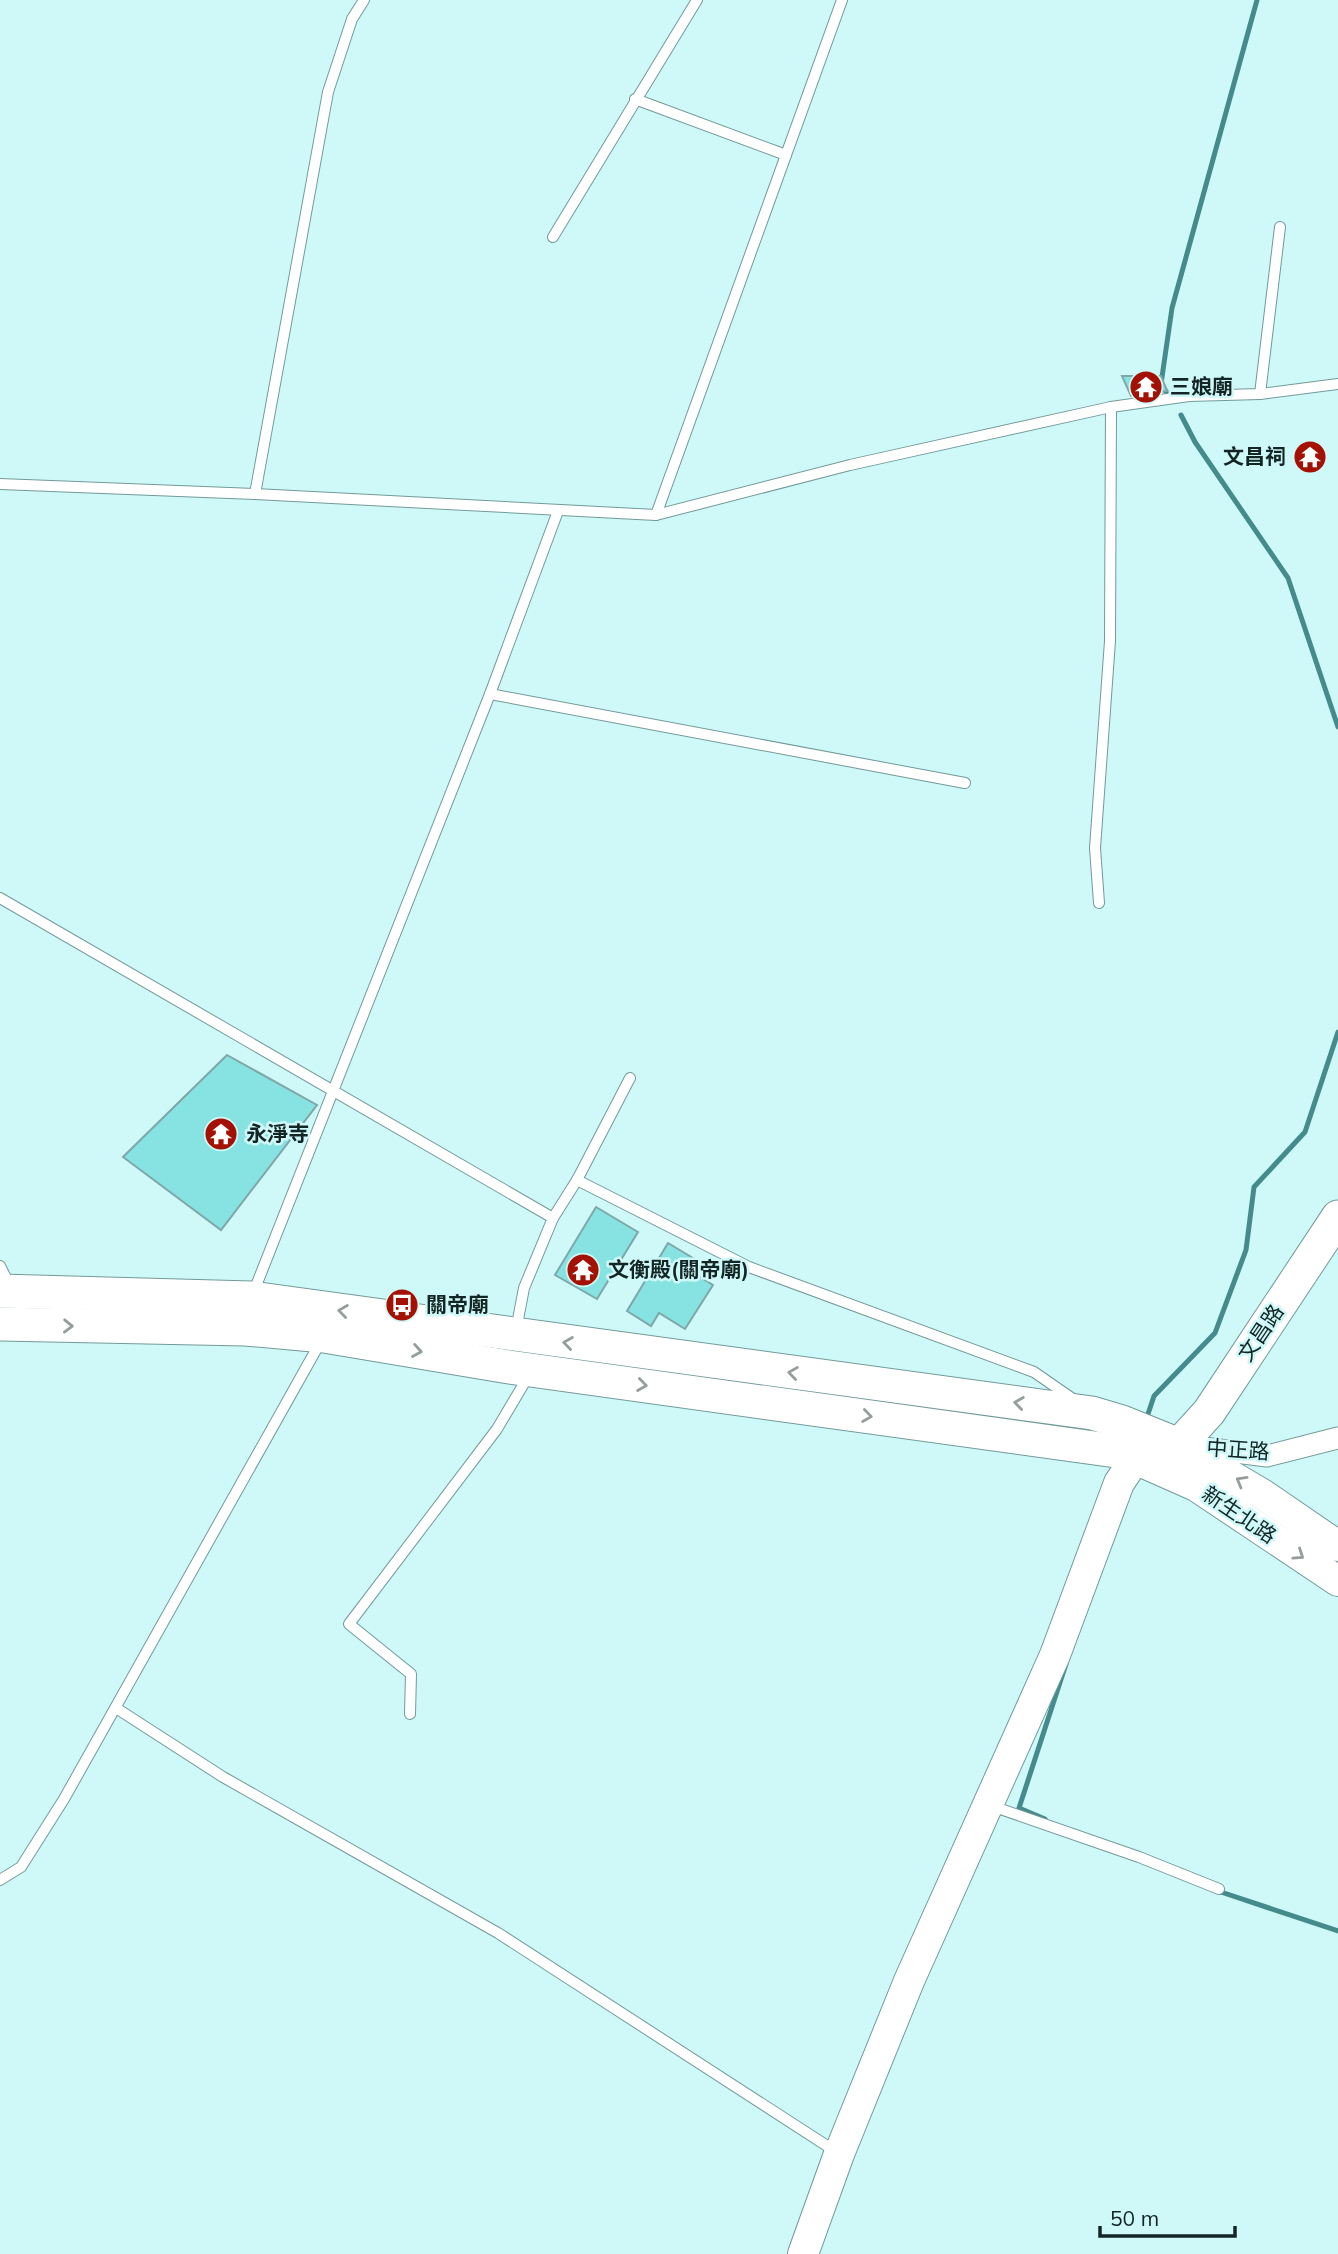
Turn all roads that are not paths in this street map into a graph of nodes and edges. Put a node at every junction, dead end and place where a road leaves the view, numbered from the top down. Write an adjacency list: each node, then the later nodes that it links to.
1 (364, 0): 12 (lane)
2 (697, 0): 4 (lane)
3 (842, 0): 5 (lane)
4 (635, 99): 5 (lane); 7 (lane)
5 (786, 155): 14 (lane)
6 (1280, 227): 9 (lane)
7 (552, 237)
8 (1338, 384): 9 (lane)
9 (1260, 394): 10 (lane)
10 (1111, 407): 14 (lane); 18 (lane)
11 (0, 484): 12 (lane)
12 (255, 494): 13 (lane)
13 (558, 511): 14 (lane); 15 (lane)
14 (656, 515)
15 (490, 694): 16 (lane); 20 (lane)
16 (965, 783)
17 (0, 898): 20 (lane)
18 (1099, 903)
19 (630, 1078): 21 (lane)
20 (334, 1091): 23 (lane); 25 (lane)
21 (577, 1181): 23 (lane); 29 (lane)
22 (1338, 1217): 31 (main road, 文昌路)
23 (553, 1218): 28 (lane)
24 (4, 1283): 25 (main road)
25 (248, 1313): 26 (main road, one-way to 25); 27 (main road); 28 (main road, one-way to 25)
26 (3, 1329)
27 (324, 1336): 28 (main road, one-way to 28); 35 (lane)
28 (516, 1355): 29 (main road, one-way to 28); 32 (main road, one-way to 32); 36 (lane)
29 (1092, 1413): 31 (main road)
30 (1338, 1438): 31 (street, 中正路)
31 (1179, 1445): 32 (main road); 33 (street, 新生北路, one-way to 31)
32 (1135, 1460): 34 (street, 新生北路, one-way to 34); 37 (street)
33 (1338, 1546)
34 (1338, 1581)
35 (116, 1708): 38 (lane); 40 (lane)
36 (410, 1714)
37 (987, 1804): 39 (lane); 40 (street)
38 (0, 1880)
39 (1219, 1889)
40 (839, 2154): 41 (street)
41 (803, 2254)

